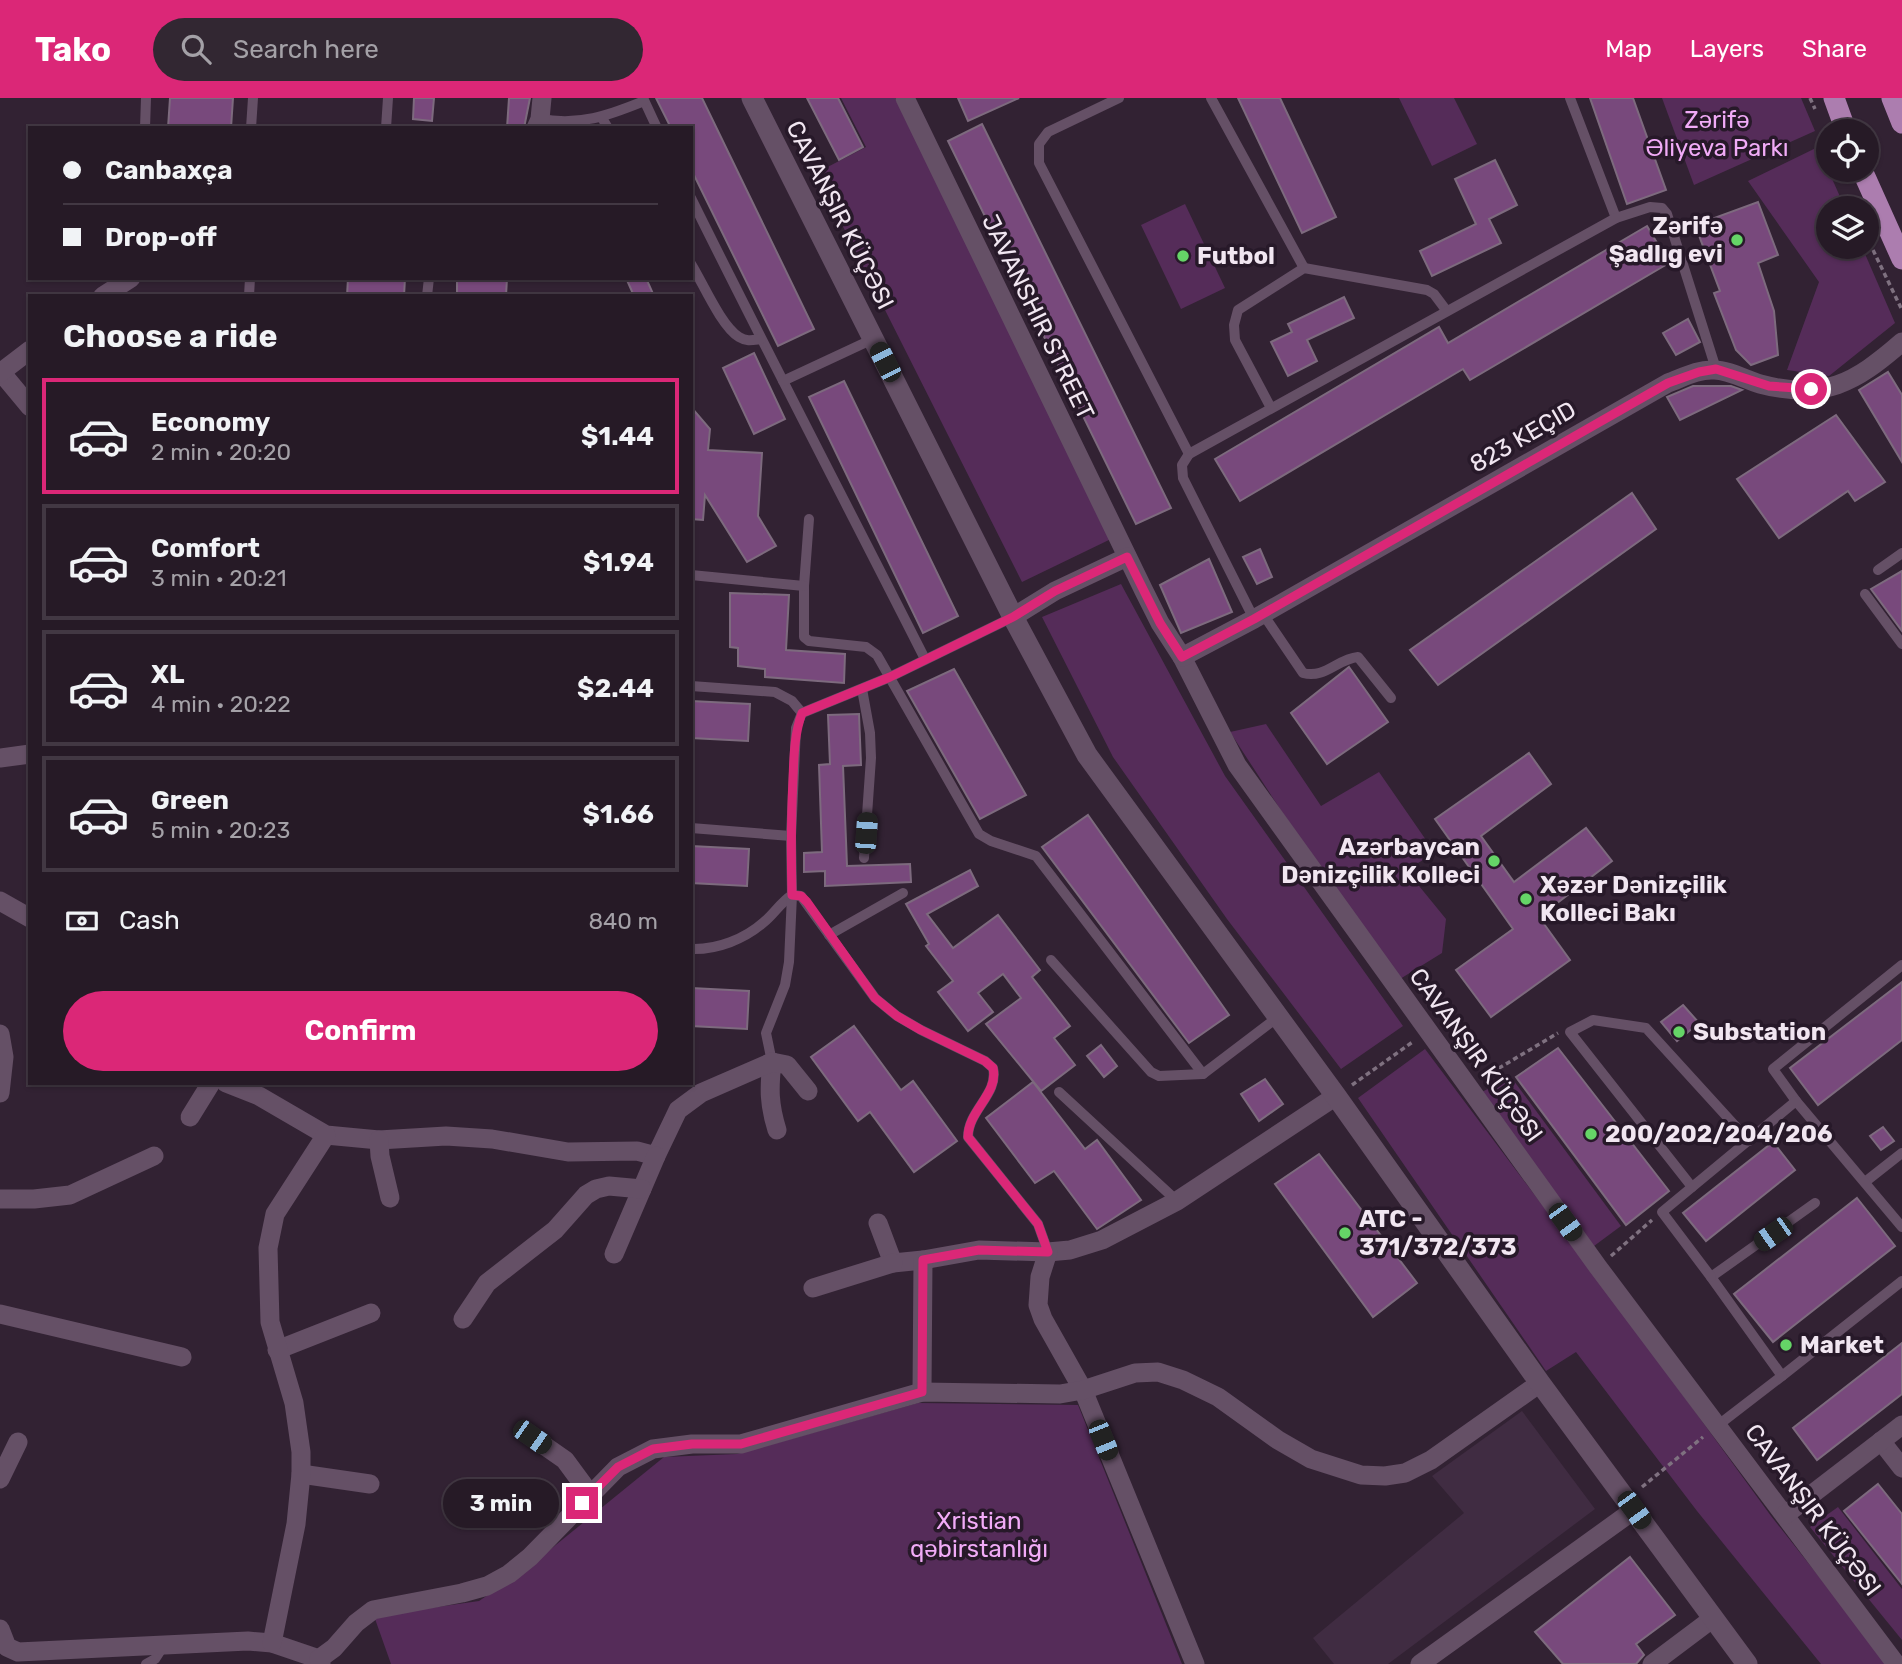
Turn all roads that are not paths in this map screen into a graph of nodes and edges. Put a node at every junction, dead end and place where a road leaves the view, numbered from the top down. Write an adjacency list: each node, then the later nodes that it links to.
1 (146, 98): 17 (lane)
2 (253, 98): 18 (lane)
3 (388, 98): 19 (lane)
4 (542, 98): 16 (street)
5 (752, 98): 32 (street, CAVANŞIR KÜÇƏSI)
6 (905, 98): 43 (street, JAVANSHIR STREET)
7 (1119, 98): 40 (lane)
8 (1211, 98): 27 (lane)
9 (1570, 98): 24 (lane)
10 (1834, 98): 14 (highway)
11 (1892, 98): 15 (highway)
12 (643, 99): 13 (lane); 21 (lane)
13 (602, 118): 16 (lane); 20 (lane)
14 (1842, 119)
15 (1902, 123)
16 (538, 124)
17 (145, 126)
18 (251, 126)
19 (386, 126)
20 (607, 126)
21 (656, 126)
22 (1867, 182): 25 (highway)
23 (693, 202): 31 (lane)
24 (1616, 218): 30 (lane); 35 (lane)
25 (1902, 259)
26 (693, 267): 31 (lane)
27 (1304, 268): 30 (lane); 39 (lane)
28 (128, 280): 29 (street)
29 (106, 294)
30 (1446, 310): 39 (lane)
31 (761, 339): 37 (lane)
32 (873, 339): 37 (lane); 49 (street, CAVANŞIR KÜÇƏSI)
33 (1902, 342): 35 (street)
34 (28, 351): 36 (street)
35 (1716, 369): 48 (street, 823 KEÇID)
36 (0, 372): 38 (street)
37 (783, 381): 52 (lane)
38 (28, 405)
39 (1271, 408): 40 (lane)
40 (1189, 454): 48 (lane)
41 (809, 519): 46 (lane)
42 (1902, 553): 44 (lane)
43 (1127, 557): 49 (street); 51 (street, CAVANŞIR KÜÇƏSI)
44 (1878, 570)
45 (693, 575): 46 (lane)
46 (804, 586): 53 (lane)
47 (1865, 594): 50 (lane)
48 (1258, 616): 51 (street, 823 KEÇID); 56 (lane)
49 (1013, 617): 52 (lane); 71 (street, CAVANŞIR KÜÇƏSI)
50 (1902, 645)
51 (1182, 657): 117 (street, CAVANŞIR KÜÇƏSI)
52 (925, 659): 53 (lane)
53 (890, 677): 55 (lane); 74 (lane)
54 (693, 686): 57 (lane)
55 (862, 689): 57 (lane); 62 (lane)
56 (1391, 698)
57 (802, 713): 61 (lane)
58 (28, 754): 59 (street)
59 (0, 758)
60 (693, 828): 61 (lane)
61 (791, 836): 64 (lane)
62 (864, 858)
63 (903, 893): 67 (lane)
64 (792, 895): 67 (lane); 68 (lane); 73 (lane)
65 (0, 901): 66 (street)
66 (28, 917)
67 (829, 935): 100 (lane)
68 (693, 949)
69 (1051, 960): 74 (lane)
70 (1902, 965): 82 (lane)
71 (1278, 1017): 74 (lane); 81 (street, CAVANŞIR KÜÇƏSI)
72 (0, 1034): 80 (street)
73 (772, 1062): 78 (street); 84 (street); 90 (street)
74 (1203, 1074)
75 (210, 1085): 83 (street)
76 (238, 1085): 77 (street)
77 (255, 1088): 85 (street)
78 (808, 1091)
79 (1059, 1092): 96 (lane)
80 (0, 1093)
81 (1336, 1096): 96 (street); 113 (street, CAVANŞIR KÜÇƏSI)
82 (1797, 1101): 87 (lane); 91 (lane)
83 (190, 1117)
84 (778, 1130)
85 (326, 1135): 86 (street); 110 (street)
86 (379, 1140): 90 (street); 94 (street)
87 (1749, 1141): 92 (lane); 92 (lane)
88 (1902, 1153): 91 (lane)
89 (154, 1156): 95 (street)
90 (656, 1156): 93 (street)
91 (1866, 1182): 99 (lane)
92 (1692, 1187): 104 (lane)
93 (642, 1189): 101 (street); 109 (street)
94 (390, 1198)
95 (0, 1199)
96 (1177, 1200): 100 (street)
97 (1815, 1203): 104 (lane)
98 (878, 1223): 103 (street)
99 (1902, 1227)
100 (1048, 1252): 102 (street); 114 (street)
101 (614, 1254)
102 (923, 1260): 103 (street); 115 (street)
103 (893, 1263): 106 (street)
104 (1711, 1277): 112 (lane)
105 (1902, 1281): 112 (lane)
106 (813, 1287)
107 (0, 1314): 111 (street)
108 (371, 1314): 110 (street)
109 (463, 1319)
110 (277, 1350): 122 (street)
111 (182, 1357)
112 (1782, 1376): 117 (lane)
113 (1540, 1383): 114 (street); 126 (street, CAVANŞIR KÜÇƏSI)
114 (1083, 1390): 115 (street); 134 (street)
115 (922, 1392): 125 (street)
116 (1902, 1425): 120 (street)
117 (1717, 1426): 127 (street, CAVANŞIR KÜÇƏSI)
118 (532, 1437): 125 (street)
119 (19, 1441): 123 (street)
120 (1881, 1441): 121 (street); 127 (street)
121 (1902, 1468)
122 (301, 1474): 124 (street); 130 (street)
123 (0, 1479)
124 (370, 1484)
125 (590, 1494): 132 (street)
126 (1636, 1500): 128 (street, CAVANŞIR KÜÇƏSI); 135 (street)
127 (1785, 1515): 138 (street, CAVANŞIR KÜÇƏSI)
128 (1712, 1619): 136 (street); 137 (street, CAVANŞIR KÜÇƏSI)
129 (0, 1629): 131 (street)
130 (272, 1643): 131 (street); 132 (street)
131 (164, 1644): 133 (lane)
132 (320, 1662)
133 (146, 1664)
134 (1195, 1664)
135 (1420, 1664)
136 (1652, 1664)
137 (1747, 1664)
138 (1896, 1664)

